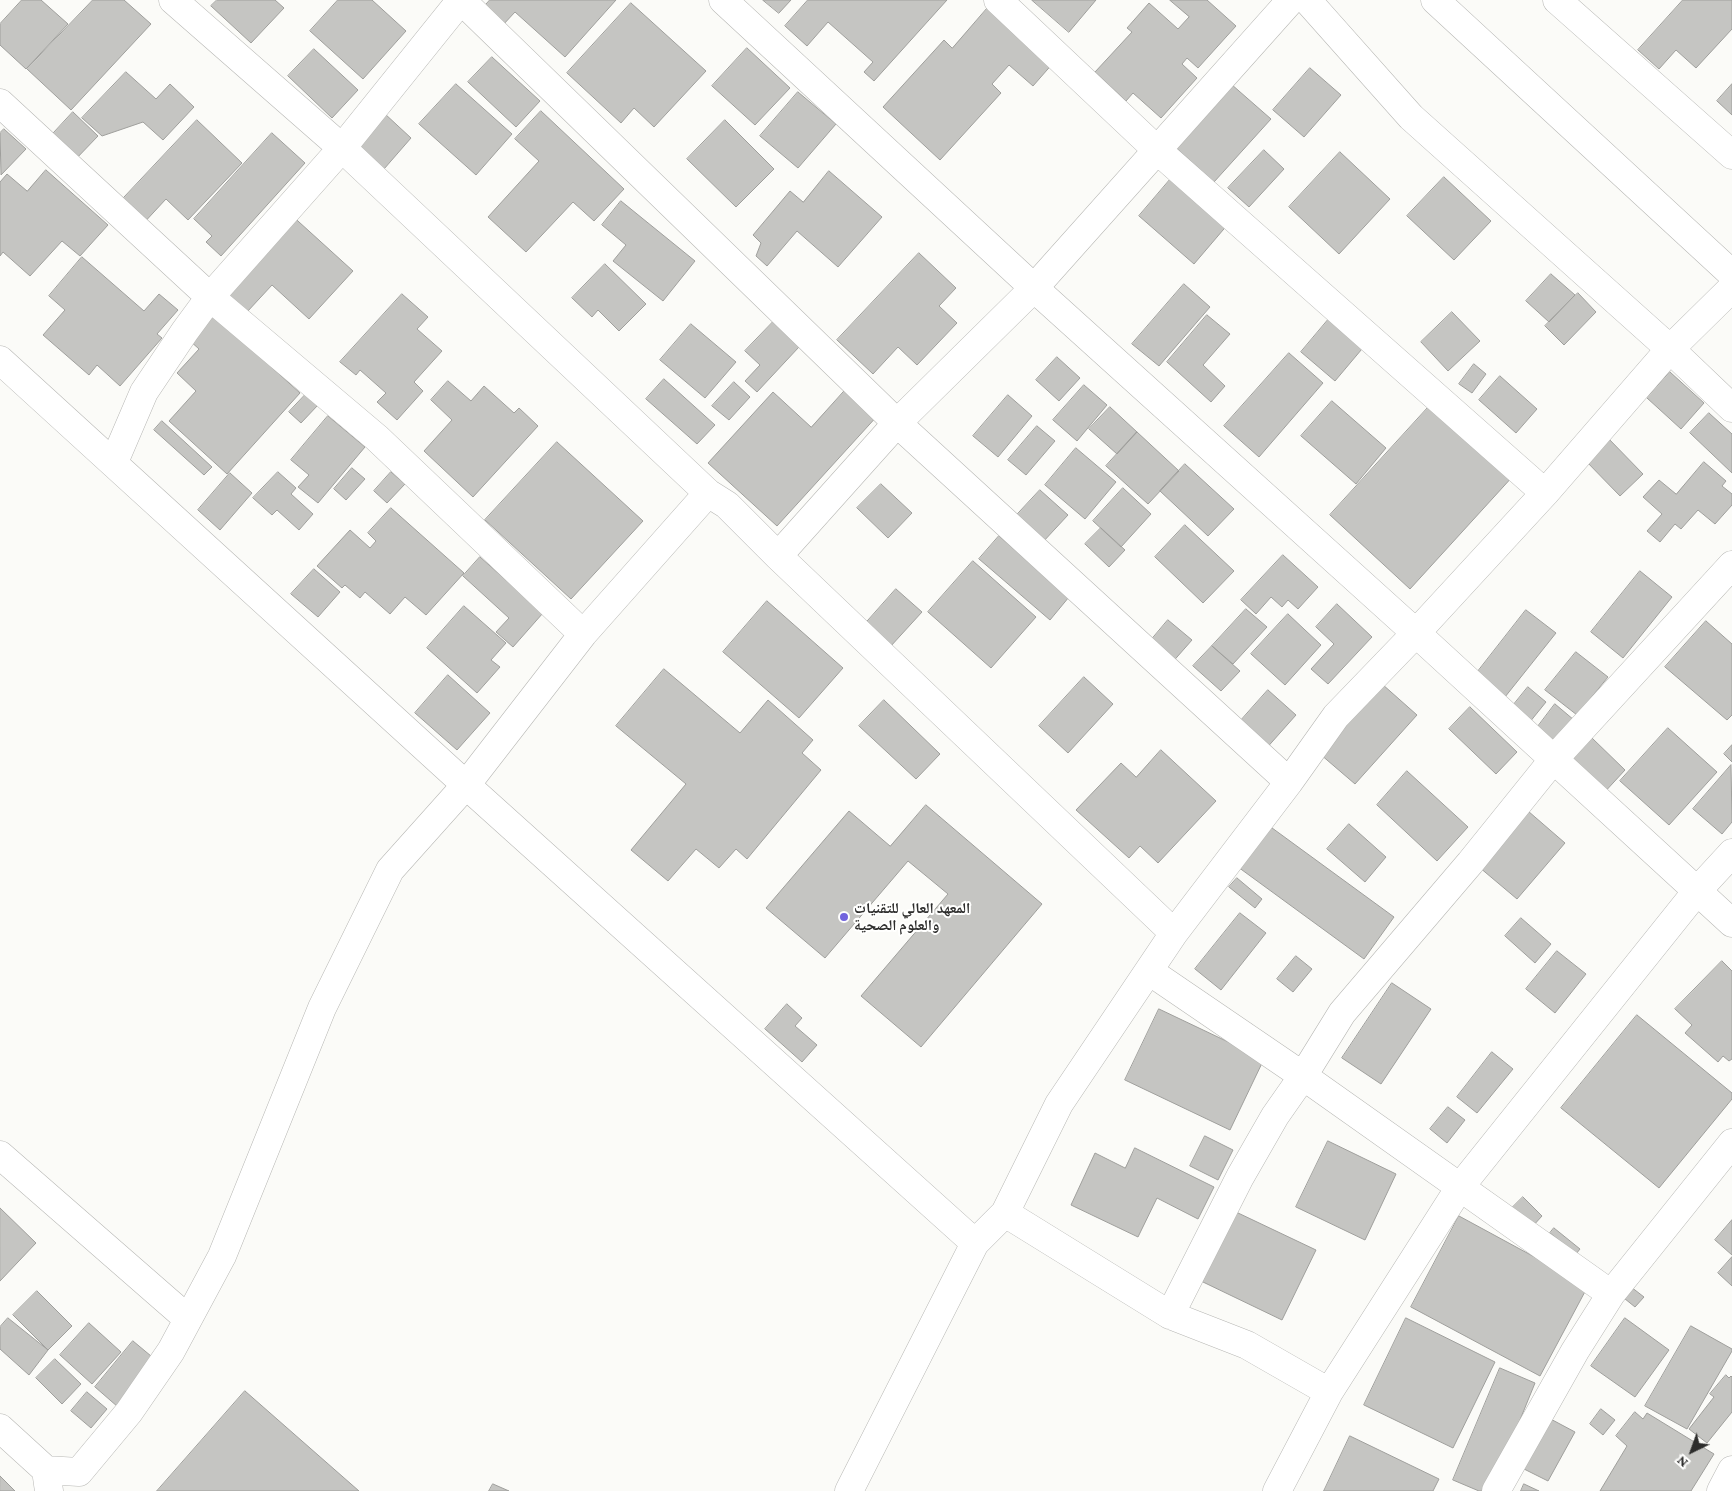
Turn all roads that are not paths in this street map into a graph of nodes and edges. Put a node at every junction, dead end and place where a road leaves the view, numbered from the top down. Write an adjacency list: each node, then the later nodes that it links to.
1 (173, 0): 10 (street)
2 (461, 0): 10 (street); 20 (street)
3 (723, 0): 14 (street)
4 (998, 0): 11 (street)
5 (1291, 0): 11 (street)
6 (1307, 0): 17 (street)
7 (1435, 0): 13 (street)
8 (1557, 0): 12 (street)
9 (0, 103): 16 (street)
10 (342, 148): 16 (street); 22 (street)
11 (1157, 150): 14 (street); 23 (street)
12 (1732, 155)
13 (1732, 274)
14 (1034, 288): 20 (street); 26 (street)
15 (1732, 288): 17 (street)
16 (210, 297): 21 (street); 27 (street)
17 (1670, 349): 19 (street); 23 (street)
18 (0, 360): 21 (street)
19 (1732, 408)
20 (896, 423): 24 (street); 29 (street)
21 (114, 462): 30 (street)
22 (708, 493): 24 (street); 27 (street)
23 (1545, 493): 26 (street)
24 (778, 556): 34 (street)
25 (1732, 565): 28 (street)
26 (1416, 633): 28 (street); 29 (street)
27 (583, 634): 30 (street)
28 (1554, 760): 32 (street); 36 (street)
29 (1289, 782): 34 (street)
30 (466, 785): 41 (street); 44 (street)
31 (1732, 853): 32 (street)
32 (1697, 891): 33 (street); 39 (street)
33 (1732, 923)
34 (1174, 933): 35 (street)
35 (1149, 971): 36 (street); 40 (street)
36 (1303, 1076): 39 (street); 43 (street)
37 (1732, 1143): 42 (street)
38 (0, 1155): 44 (street)
39 (1460, 1186): 42 (street); 45 (street)
40 (1005, 1213): 41 (street); 43 (street)
41 (975, 1243): 49 (street)
42 (1611, 1294): 51 (street)
43 (1170, 1315): 45 (street)
44 (188, 1319): 48 (street)
45 (1329, 1392): 50 (street)
46 (0, 1428): 48 (street)
47 (1732, 1470): 52 (street)
48 (48, 1480)
49 (849, 1491)
50 (1277, 1491)
51 (1496, 1491)
52 (1721, 1491)

